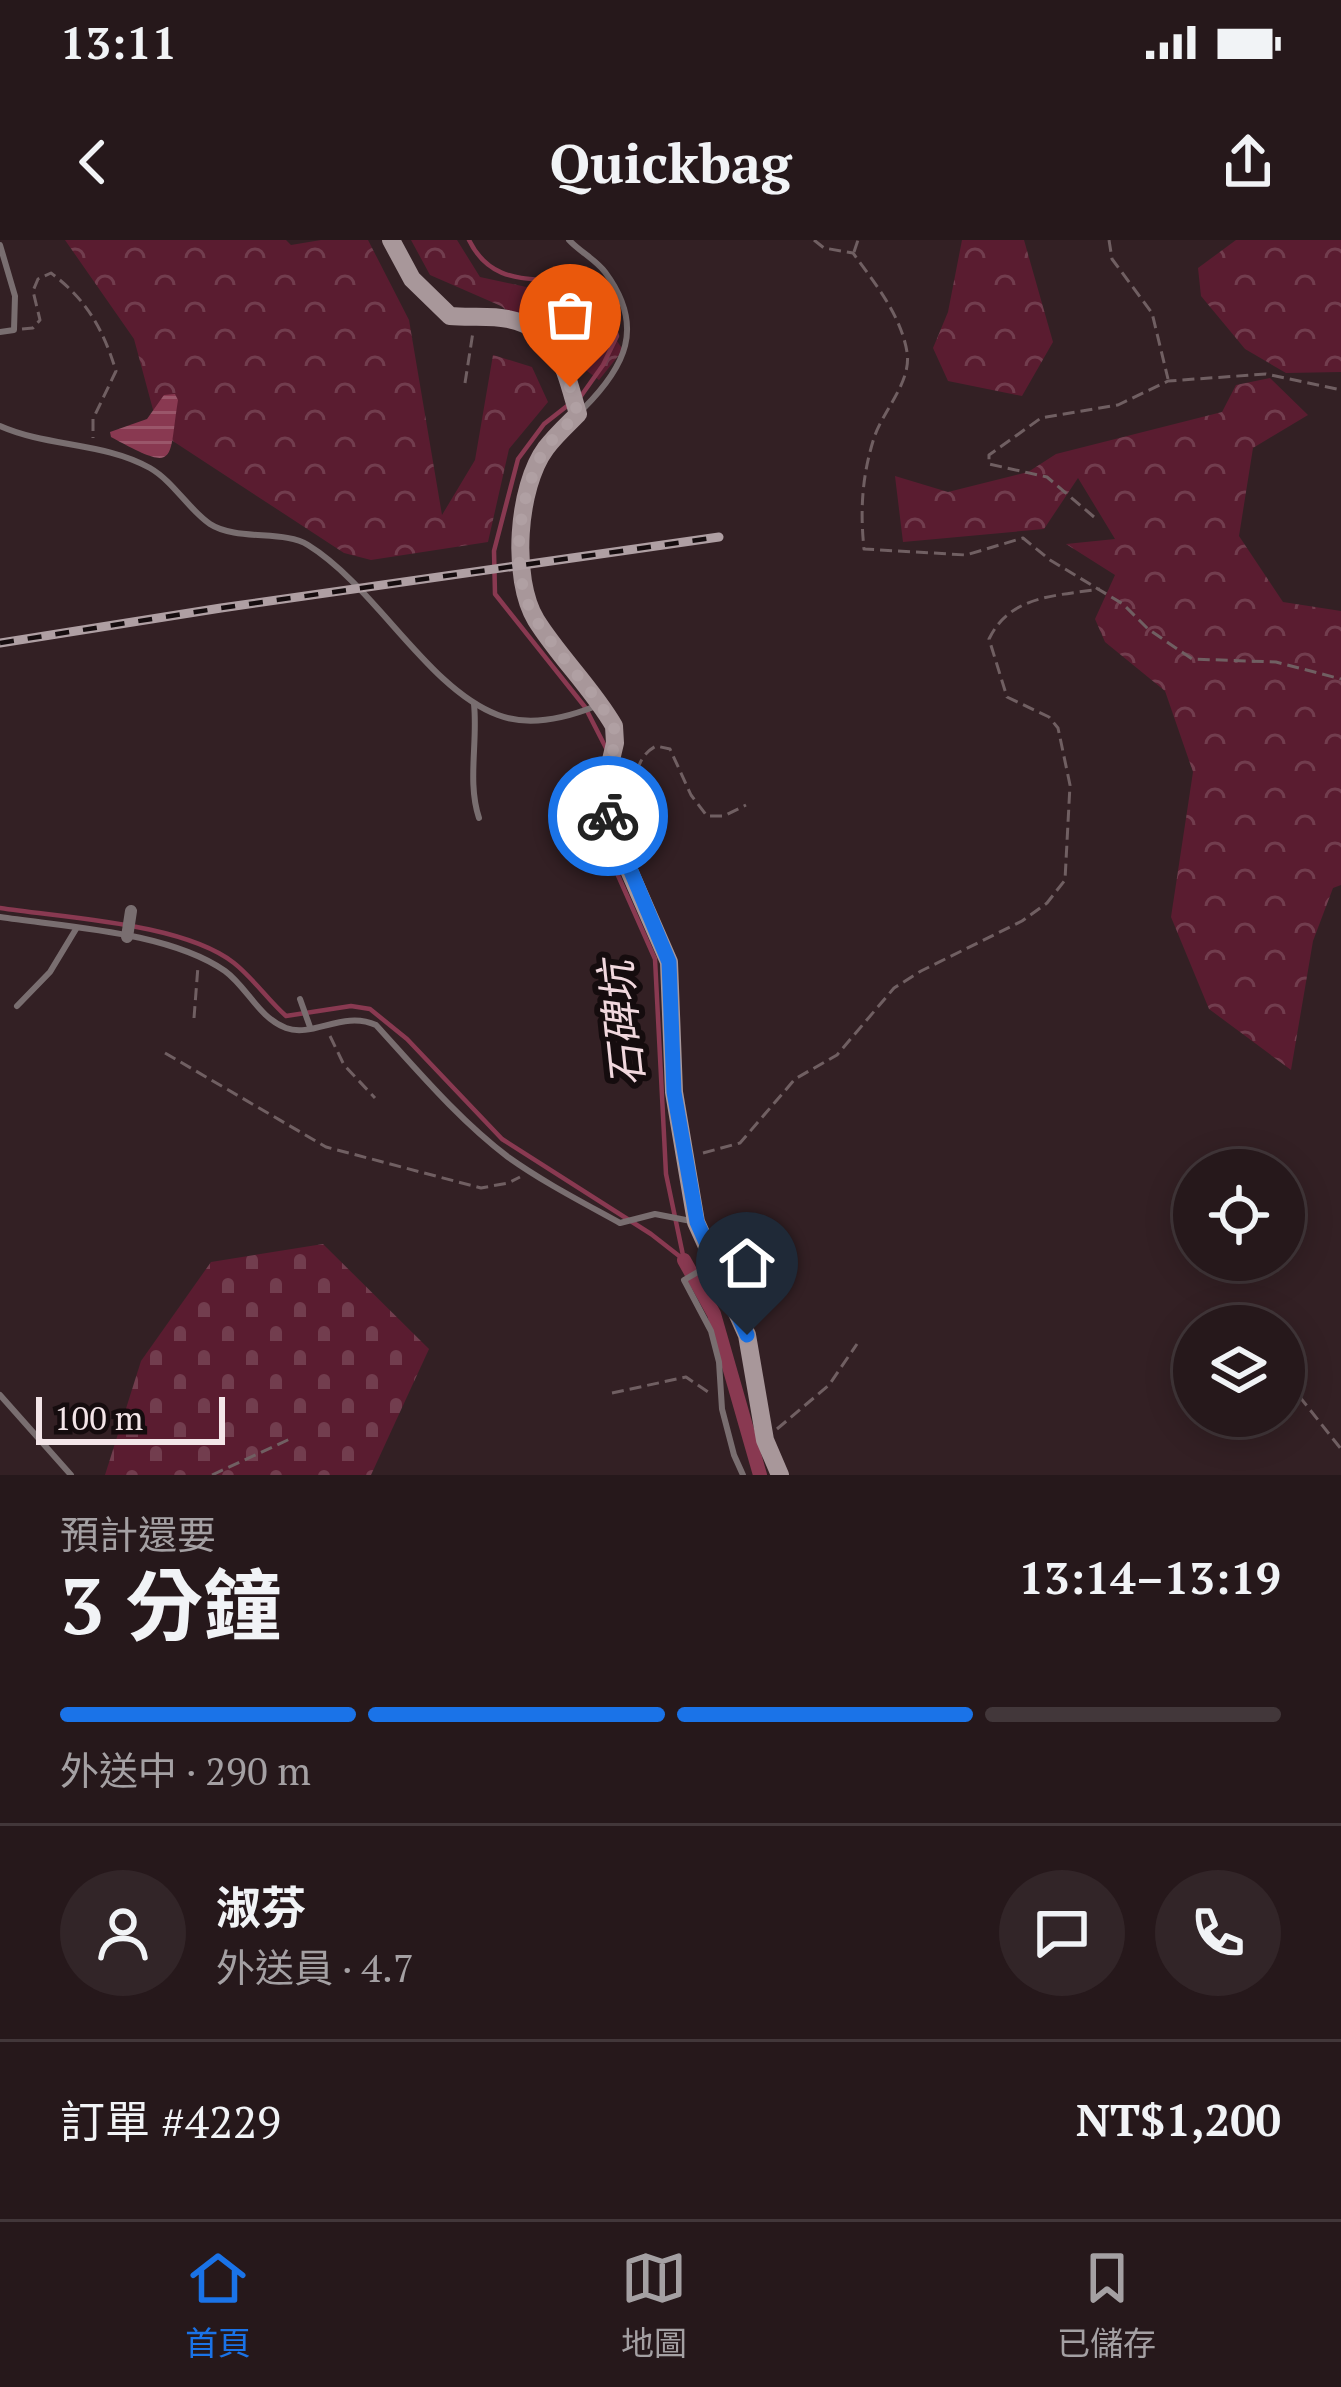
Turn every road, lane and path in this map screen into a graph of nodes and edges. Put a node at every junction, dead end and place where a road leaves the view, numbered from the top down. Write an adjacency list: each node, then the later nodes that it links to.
1 (391, 240): 8 (street)
2 (568, 240): 14 (lane)
3 (814, 240): 7 (path)
4 (858, 240): 7 (path)
5 (1109, 240): 11 (path)
6 (0, 245): 9 (lane)
7 (853, 254): 18 (path)
8 (476, 318): 12 (path); 14 (street)
9 (14, 330): 10 (lane); 16 (path)
10 (0, 332)
11 (1168, 381): 13 (path); 17 (path)
12 (465, 383)
13 (1341, 390)
14 (578, 414): 21 (street)
15 (0, 426): 16 (lane)
16 (98, 451): 20 (lane)
17 (1094, 517)
18 (1100, 589): 19 (path); 37 (path)
19 (1340, 679)
20 (474, 704): 21 (lane); 23 (lane)
21 (601, 704): 24 (street)
22 (746, 805): 24 (path)
23 (479, 818)
24 (610, 827): 37 (street)
25 (131, 911): 28 (street)
26 (0, 917): 27 (lane)
27 (76, 929): 28 (lane); 31 (lane)
28 (127, 937): 29 (lane)
29 (199, 958): 32 (path); 34 (lane)
30 (300, 1000): 34 (lane)
31 (17, 1006)
32 (194, 1018)
33 (326, 1023): 34 (lane); 36 (path); 38 (lane)
34 (310, 1027)
35 (165, 1053): 38 (path)
36 (375, 1098)
37 (683, 1158): 39 (street)
38 (531, 1171): 39 (lane)
39 (697, 1222): 40 (street)
40 (713, 1264): 44 (lane); 47 (street)
41 (857, 1344): 47 (path)
42 (612, 1393): 44 (path)
43 (0, 1396): 49 (lane)
44 (722, 1403): 51 (lane)
45 (1305, 1403): 48 (path)
46 (292, 1438): 50 (path)
47 (766, 1440): 52 (street)
48 (1341, 1448)
49 (71, 1475)
50 (212, 1475)
51 (743, 1475)
52 (780, 1475)

